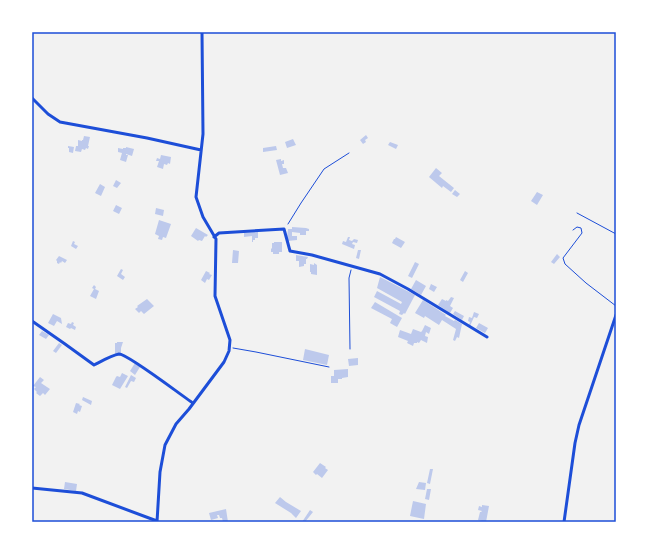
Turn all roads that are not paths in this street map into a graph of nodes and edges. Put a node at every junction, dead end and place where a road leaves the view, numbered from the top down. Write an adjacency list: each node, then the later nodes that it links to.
1 (202, 32): 3 (street)
2 (32, 98): 3 (street)
3 (201, 150): 4 (street)
4 (214, 237): 7 (street); 8 (street)
5 (616, 315): 11 (street)
6 (32, 321): 8 (street)
7 (488, 337)
8 (193, 403): 10 (street)
9 (32, 488): 10 (street)
10 (157, 521)
11 (564, 522)

